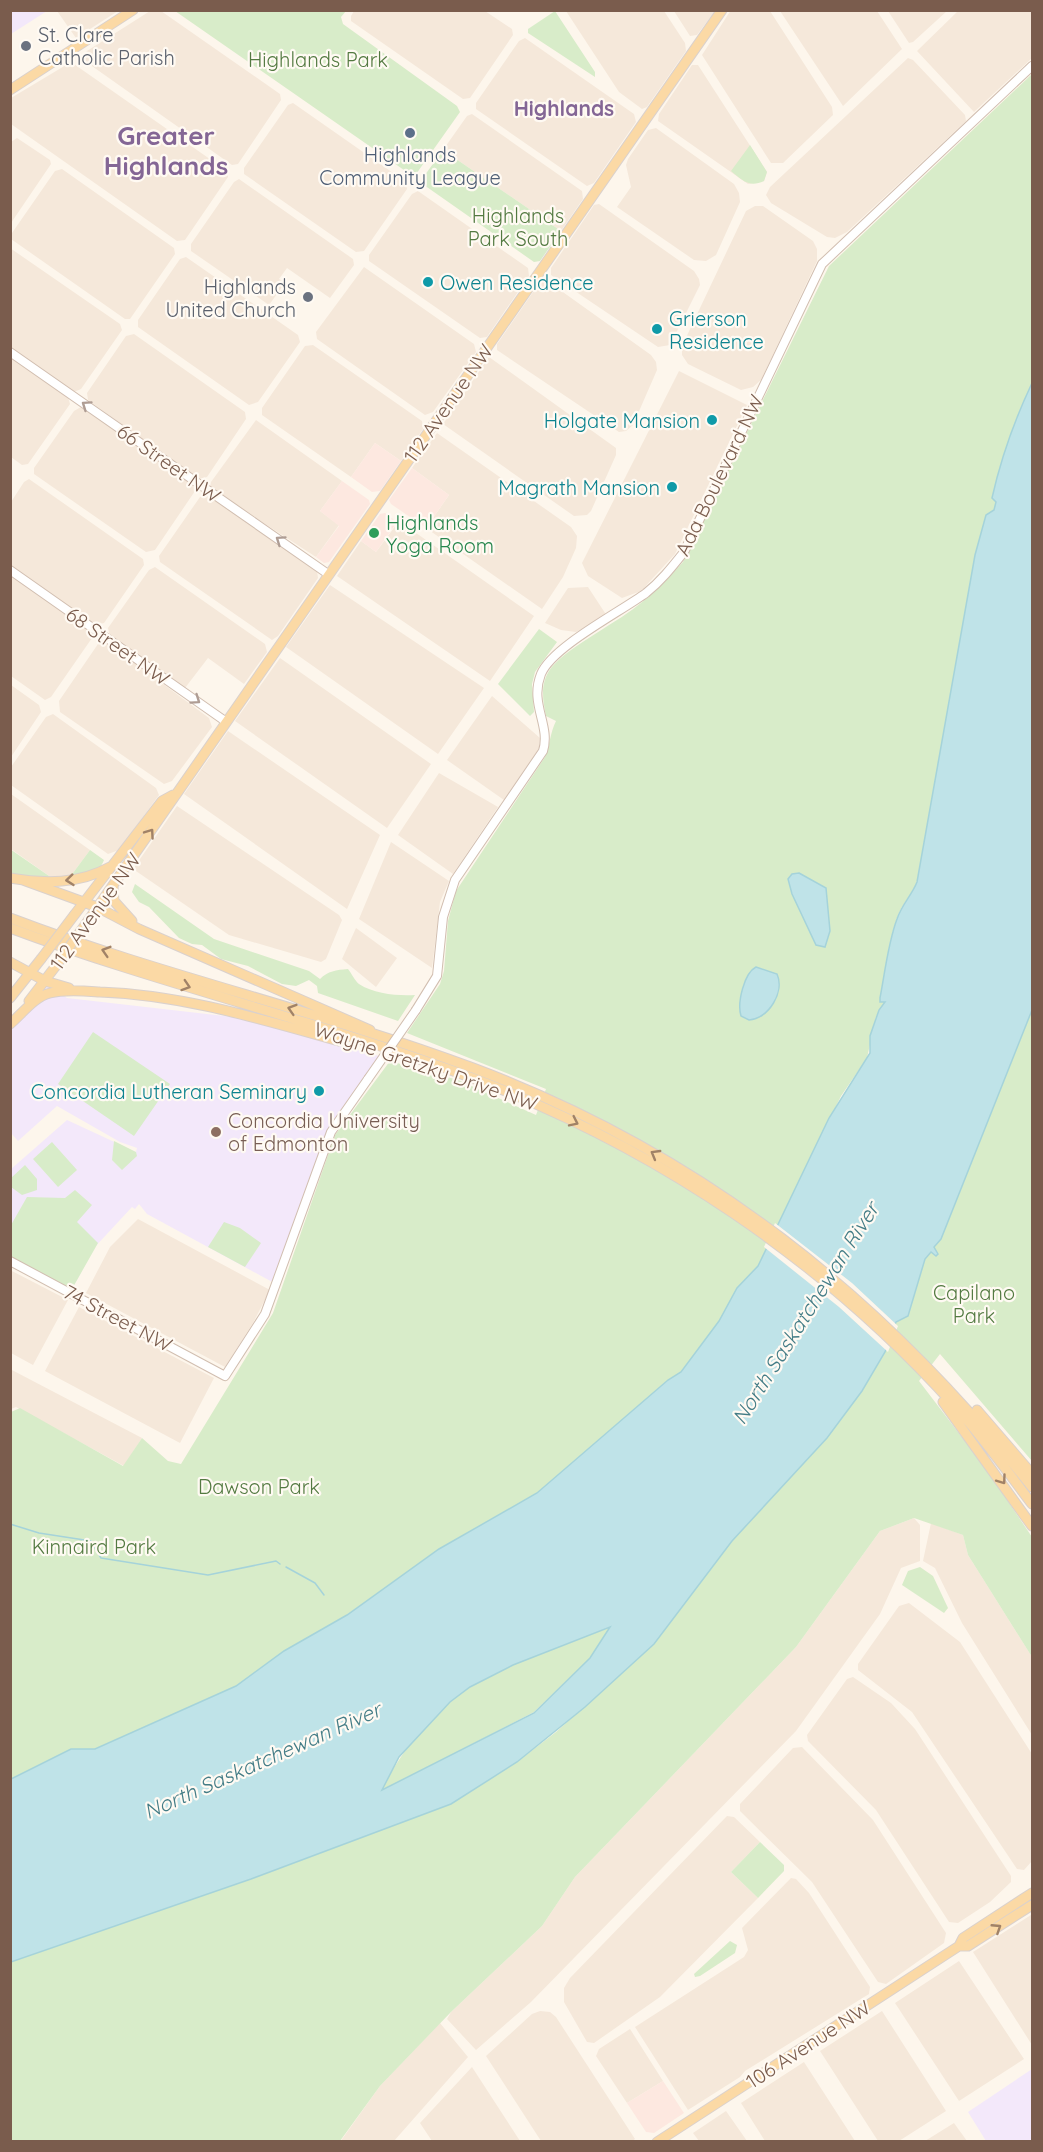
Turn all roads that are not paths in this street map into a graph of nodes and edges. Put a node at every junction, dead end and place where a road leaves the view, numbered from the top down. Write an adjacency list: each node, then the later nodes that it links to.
1 (133, 10): 4 (main road)
2 (722, 10): 7 (main road, 112 Avenue NW)
3 (1032, 66): 27 (street, Ada Boulevard NW, bridge)
4 (10, 90)
5 (10, 352): 7 (street, 66 Street NW, one-way to 5)
6 (10, 570): 8 (street, 68 Street NW, one-way to 8)
7 (328, 574): 8 (main road, 112 Avenue NW)
8 (225, 721): 9 (main road, 112 Avenue NW)
9 (173, 795): 10 (main road, 112 Avenue NW); 13 (main road, 112 Avenue NW, one-way to 9)
10 (114, 864): 12 (main road, one-way to 12); 14 (main road, 112 Avenue NW)
11 (10, 878): 12 (main road)
12 (23, 880): 14 (main road)
13 (114, 885): 15 (main road, 112 Avenue NW); 18 (main road)
14 (84, 902): 15 (main road); 20 (main road, 112 Avenue NW, bridge)
15 (97, 907): 18 (main road); 21 (main road, 112 Avenue NW, bridge)
16 (10, 918): 25 (main road, Wayne Gretzky Drive NW, one-way to 16)
17 (10, 928): 25 (main road, Wayne Gretzky Drive NW, one-way to 25)
18 (147, 931): 25 (main road)
19 (10, 962): 20 (main road)
20 (31, 973): 21 (main road); 23 (main road, 112 Avenue NW)
21 (45, 981): 22 (main road); 24 (main road, 112 Avenue NW)
22 (83, 992): 24 (main road); 25 (main road)
23 (10, 998)
24 (10, 1024)
25 (385, 1044): 28 (main road, Wayne Gretzky Drive NW)
26 (10, 1261): 27 (street, 74 Street NW)
27 (225, 1376)
28 (934, 1378): 29 (main road); 30 (main road, Wayne Gretzky Drive NW); 31 (main road, Wayne Gretzky Drive NW); 32 (main road, one-way to 32)
29 (1032, 1474)
30 (1032, 1487)
31 (1032, 1504)
32 (1032, 1526)
33 (1032, 1893): 35 (main road, 106 Avenue NW)
34 (1032, 1905): 35 (main road, 106 Avenue NW, one-way to 34)
35 (959, 1946): 36 (main road, 106 Avenue NW)
36 (657, 2142)

